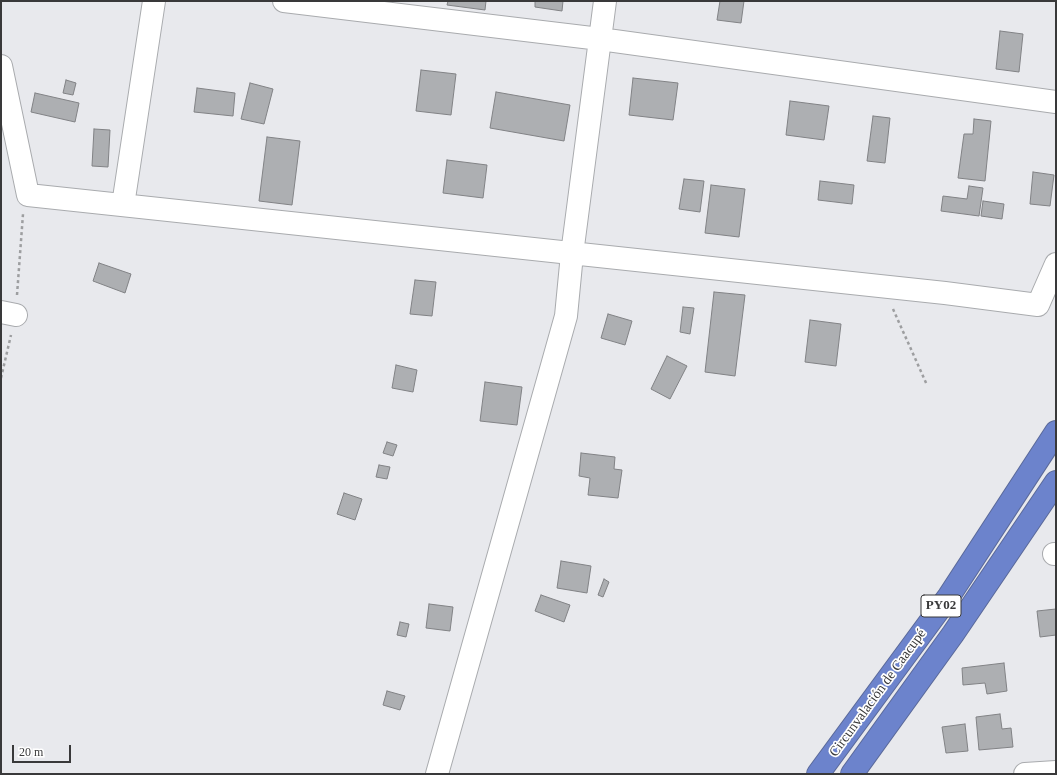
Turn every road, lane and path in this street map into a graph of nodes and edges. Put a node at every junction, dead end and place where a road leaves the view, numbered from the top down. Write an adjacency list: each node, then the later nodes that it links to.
1 (154, 1): 7 (street)
2 (284, 1): 4 (street)
3 (605, 1): 4 (street)
4 (600, 39): 6 (street); 9 (street)
5 (1, 66): 7 (street)
6 (1056, 102)
7 (123, 205): 9 (street)
8 (23, 213): 12 (path)
9 (572, 254): 11 (street); 18 (street)
10 (1056, 264): 11 (street)
11 (883, 286): 14 (path)
12 (8, 314): 13 (path)
13 (1, 378)
14 (927, 385)
15 (1056, 432): 19 (highway, Circunvalación de Caacupé / PY02)
16 (1056, 482): 20 (highway, Circunvalación de Caacupé / PY02)
17 (1056, 772): 21 (street)
18 (437, 774)
19 (818, 774)
20 (852, 774)
21 (1025, 774)

